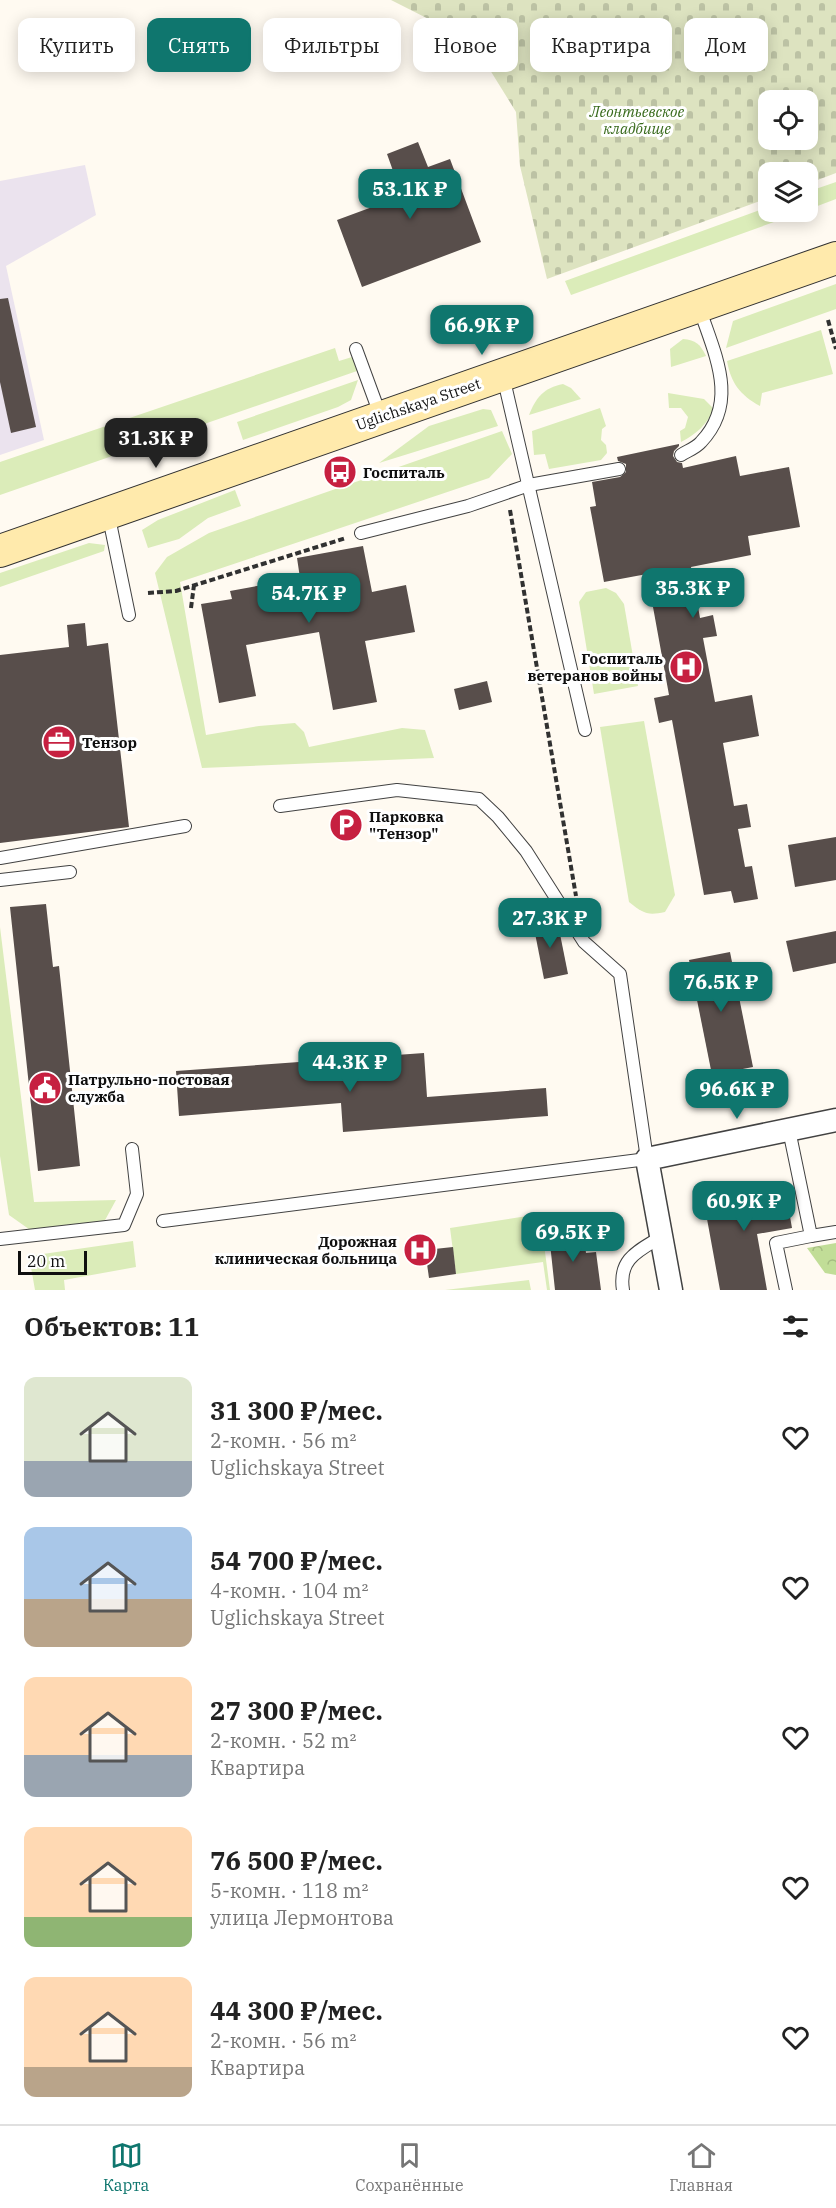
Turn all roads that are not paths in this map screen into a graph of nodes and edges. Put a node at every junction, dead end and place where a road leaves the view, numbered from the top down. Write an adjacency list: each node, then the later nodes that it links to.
1 (836, 258): 2 (main road, Uglichskaya Street)
2 (699, 307): 4 (main road, Uglichskaya Street); 6 (lane)
3 (356, 349): 5 (lane)
4 (503, 375): 5 (main road, Uglichskaya Street); 8 (lane)
5 (381, 417): 9 (main road, Uglichskaya Street)
6 (681, 455)
7 (619, 469): 8 (lane)
8 (529, 485): 10 (lane); 13 (lane)
9 (108, 513): 11 (main road, Uglichskaya Street); 12 (lane)
10 (361, 533)
11 (0, 551)
12 (129, 615)
13 (585, 730)
14 (280, 806): 22 (lane)
15 (185, 826): 16 (lane)
16 (0, 858)
17 (70, 872): 18 (lane)
18 (0, 880)
19 (836, 1120): 20 (street)
20 (789, 1130): 22 (street); 25 (lane)
21 (132, 1149): 27 (lane)
22 (647, 1159): 23 (lane); 26 (street)
23 (163, 1221)
24 (836, 1232): 25 (lane)
25 (811, 1236): 30 (lane)
26 (661, 1237): 28 (lane); 29 (street)
27 (0, 1239)
28 (623, 1290)
29 (671, 1290)
30 (786, 1290)

